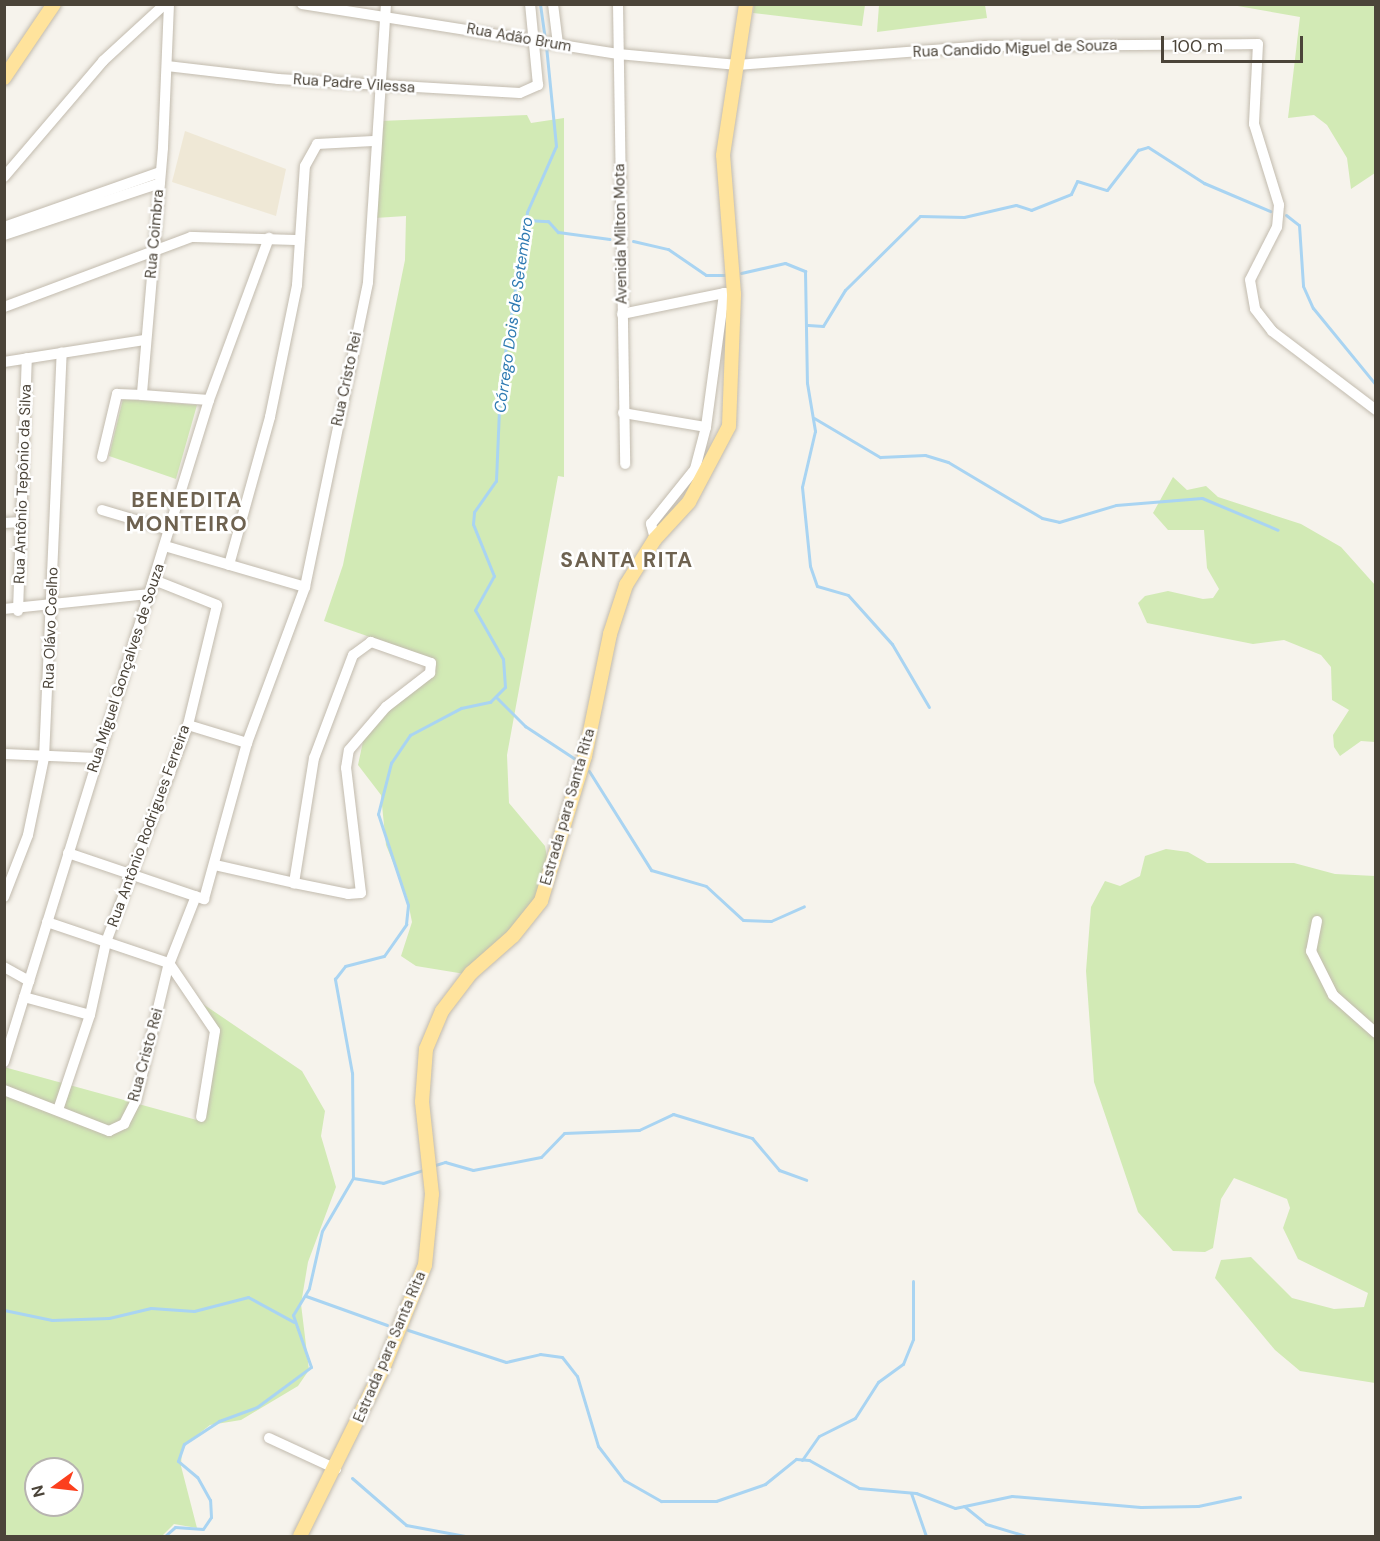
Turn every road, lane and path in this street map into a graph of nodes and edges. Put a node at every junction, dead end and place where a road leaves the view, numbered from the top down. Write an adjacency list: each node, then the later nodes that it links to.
1 (54, 4): 15 (main road)
2 (167, 4): 14 (street, Rua Coimbra); 18 (street)
3 (302, 4): 9 (street, Rua Adão Brum)
4 (386, 4): 9 (street, Rua Cristo Rei)
5 (530, 4): 10 (street)
6 (553, 4): 11 (street)
7 (618, 4): 12 (street, Avenida Milton Mota)
8 (746, 4): 13 (main road, Estrada para Santa Rita)
9 (385, 17): 10 (street, Rua Adão Brum); 16 (street, Rua Cristo Rei)
10 (536, 39): 11 (street, Rua Adão Brum); 16 (street, Rua Padre Vilessa)
11 (555, 44): 12 (street, Rua Adão Brum)
12 (618, 54): 13 (street, Rua Adão Brum); 28 (street, Avenida Milton Mota)
13 (736, 65): 26 (main road, Estrada para Santa Rita); 35 (street, Rua Candido Miguel de Souza)
14 (167, 66): 16 (street, Rua Padre Vilessa); 19 (street, Rua Coimbra)
15 (4, 78)
16 (380, 86): 17 (street, Rua Cristo Rei)
17 (373, 141): 24 (street); 48 (street, Rua Cristo Rei)
18 (4, 177)
19 (160, 177): 21 (street); 25 (street, Rua Coimbra)
20 (4, 227): 21 (street)
21 (18, 227): 22 (street)
22 (4, 235)
23 (269, 238): 24 (street); 25 (street); 34 (street, Rua Miguel Gonçalves de Souza)
24 (299, 240): 46 (street)
25 (155, 250): 27 (street); 29 (street, Rua Coimbra)
26 (729, 293): 28 (street); 37 (street); 44 (main road, Estrada para Santa Rita)
27 (4, 308)
28 (622, 314): 36 (street, Avenida Milton Mota)
29 (144, 340): 30 (street); 33 (street, Rua Coimbra)
30 (62, 352): 31 (street); 50 (street, Rua Olávo Coelho)
31 (27, 358): 32 (street); 41 (street, Rua Antônio Tepônio da Silva)
32 (4, 362)
33 (142, 395): 34 (street); 38 (street)
34 (209, 400): 43 (street, Rua Miguel Gonçalves de Souza)
35 (1376, 410)
36 (623, 413): 37 (street); 39 (street, Avenida Milton Mota)
37 (706, 427): 44 (street)
38 (102, 457)
39 (625, 464)
40 (102, 510): 43 (street)
41 (22, 522): 42 (street); 52 (street, Rua Antônio Tepônio da Silva)
42 (4, 524)
43 (169, 530): 45 (street, Rua Miguel Gonçalves de Souza)
44 (655, 538): 79 (main road, Estrada para Santa Rita)
45 (165, 546): 46 (street); 47 (street, Rua Miguel Gonçalves de Souza)
46 (229, 565): 48 (street)
47 (154, 580): 49 (street, Rua Miguel Gonçalves de Souza); 53 (street, Rua Antônio Rodrigues Ferreira)
48 (304, 587): 54 (street, Rua Cristo Rei)
49 (150, 594): 50 (street); 57 (street, Rua Miguel Gonçalves de Souza)
50 (53, 603): 52 (street); 56 (street, Rua Olávo Coelho)
51 (4, 609): 52 (street)
52 (18, 611)
53 (188, 725): 54 (street); 60 (street, Rua Antônio Rodrigues Ferreira)
54 (247, 743): 59 (street, Rua Cristo Rei)
55 (4, 754): 56 (street)
56 (44, 758): 57 (street); 62 (street, Rua Olávo Coelho)
57 (97, 758): 58 (street, Rua Miguel Gonçalves de Souza)
58 (68, 853): 60 (street); 65 (street, Rua Miguel Gonçalves de Souza)
59 (215, 865): 61 (street); 63 (street, Rua Cristo Rei)
60 (134, 875): 63 (street); 66 (street, Rua Antônio Rodrigues Ferreira)
61 (294, 883): 61 (street)
62 (4, 897)
63 (200, 898): 67 (street, Rua Cristo Rei)
64 (1317, 921): 72 (street)
65 (47, 922): 66 (street); 69 (street, Rua Miguel Gonçalves de Souza)
66 (106, 942): 67 (street); 71 (street, Rua Antônio Rodrigues Ferreira)
67 (170, 963): 76 (street, Rua Cristo Rei); 77 (street)
68 (4, 967): 69 (street)
69 (29, 981): 70 (street, Rua Miguel Gonçalves de Souza)
70 (24, 997): 71 (street); 73 (street, Rua Miguel Gonçalves de Souza)
71 (90, 1016): 76 (street, Rua Antônio Rodrigues Ferreira)
72 (1376, 1033)
73 (8, 1036): 74 (street, Rua Miguel Gonçalves de Souza)
74 (4, 1062)
75 (4, 1090): 76 (street, Rua Cristo Rei)
76 (58, 1110)
77 (201, 1116)
78 (269, 1438): 79 (street)
79 (336, 1469): 80 (main road, Estrada para Santa Rita)
80 (300, 1536)

